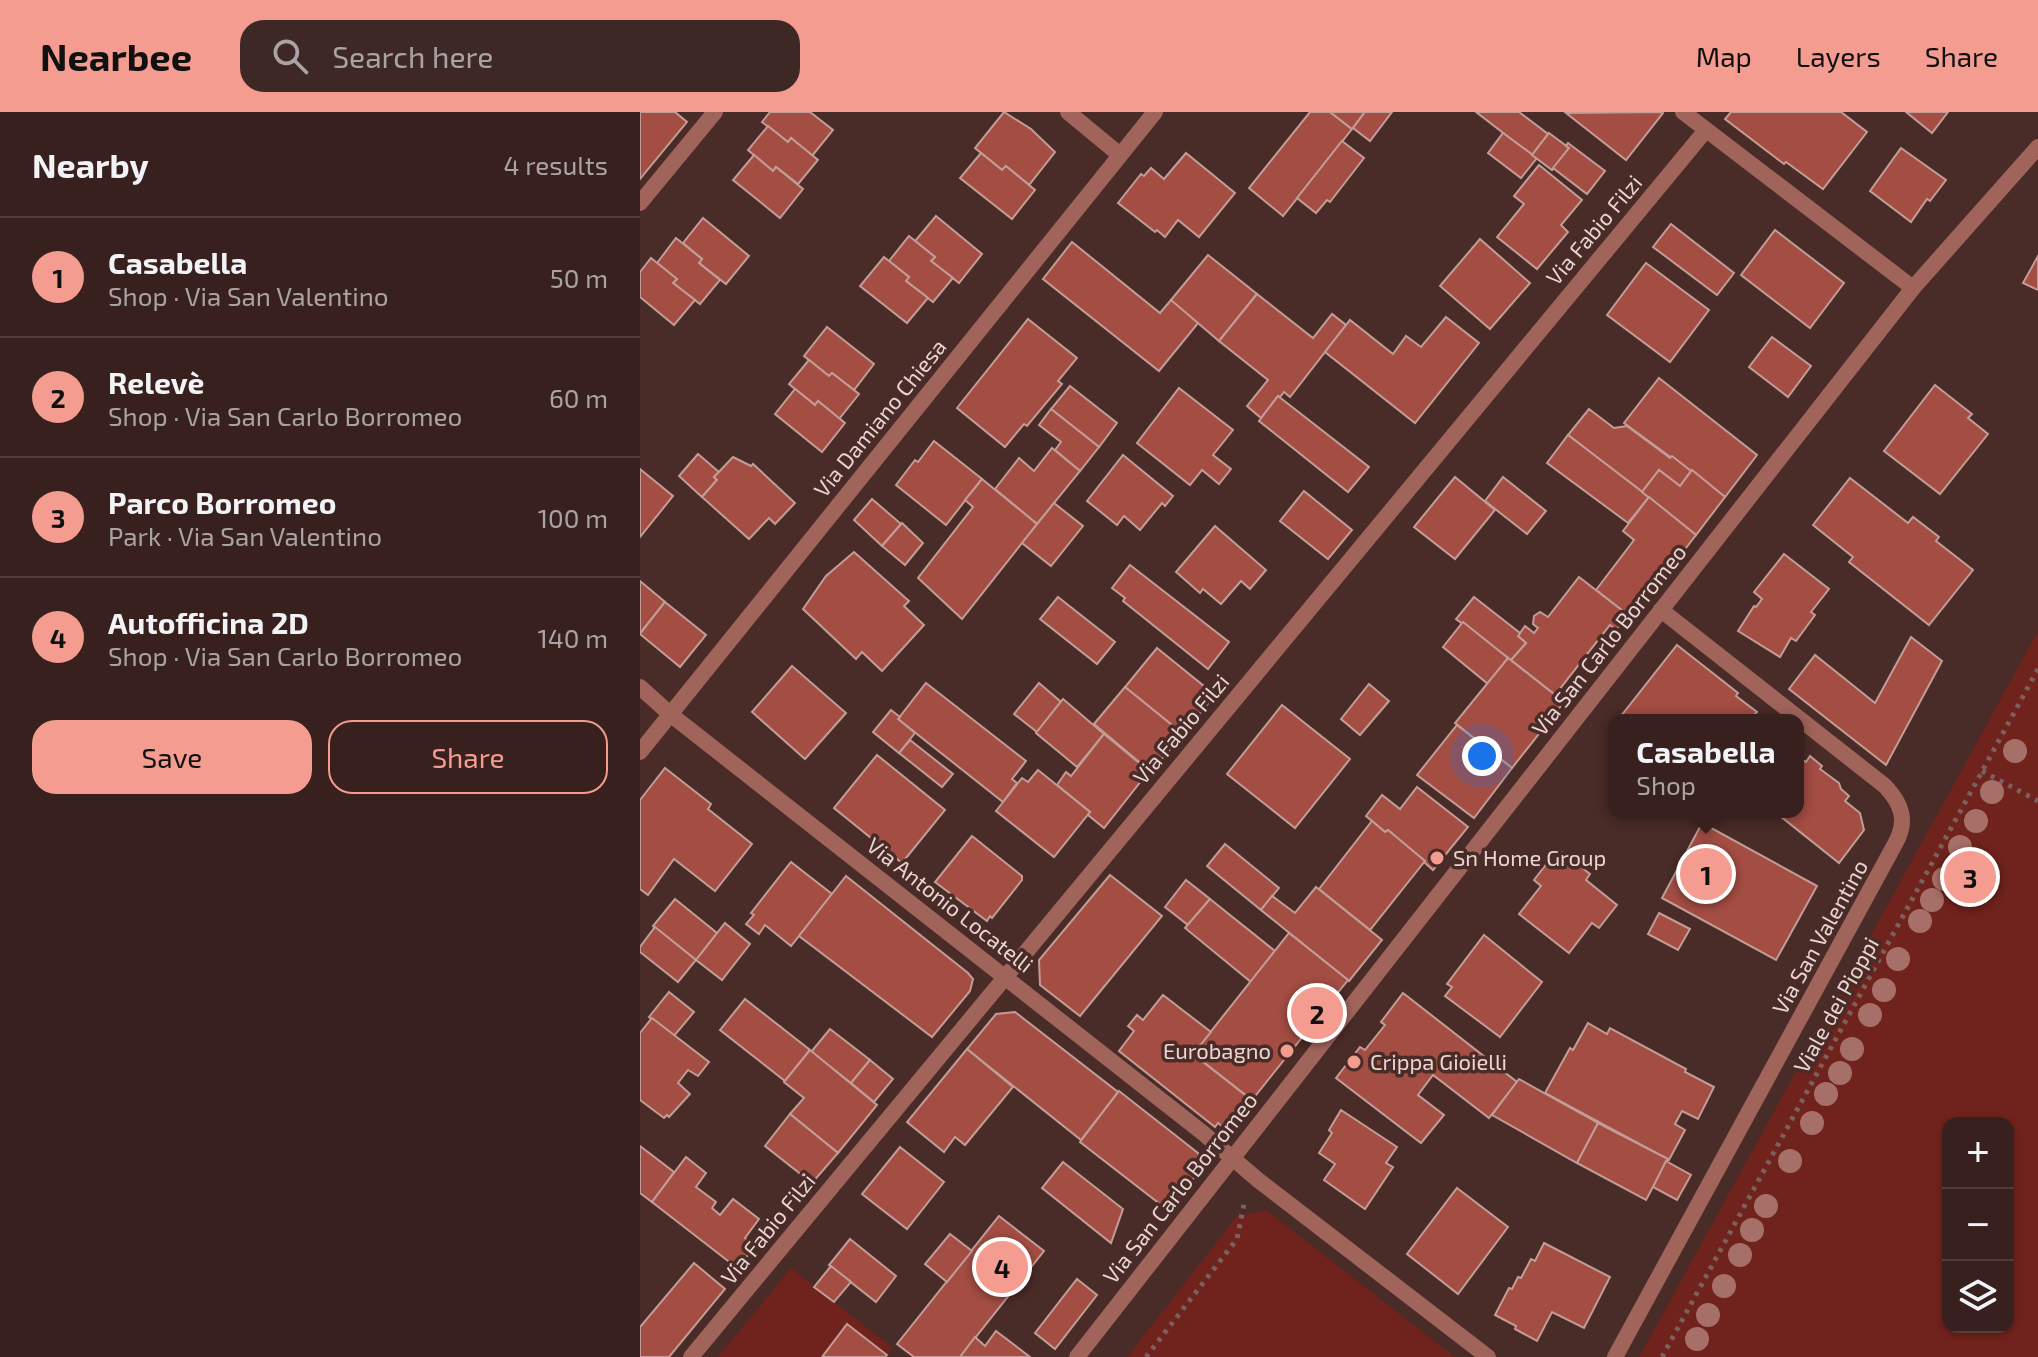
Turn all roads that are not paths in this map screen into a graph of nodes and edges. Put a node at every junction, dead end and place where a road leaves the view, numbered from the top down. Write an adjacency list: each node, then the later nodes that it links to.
1 (715, 112): 8 (street)
2 (1068, 112): 7 (street)
3 (1155, 112): 7 (street, Via Damiano Chiesa)
4 (1683, 112): 5 (street)
5 (1706, 130): 9 (street); 16 (street, Via Fabio Filzi)
6 (2038, 147): 9 (street, Via San Carlo Borromeo)
7 (1120, 155): 12 (street, Via Damiano Chiesa)
8 (640, 203)
9 (1913, 288): 10 (street, Via San Carlo Borromeo)
10 (1661, 610): 13 (street, Via San Valentino); 17 (street, Via San Carlo Borromeo)
11 (640, 687): 12 (street, Via Antonio Locatelli)
12 (670, 714): 15 (street, Via Damiano Chiesa); 16 (street, Via Antonio Locatelli)
13 (1793, 714)
14 (1804, 722): 21 (street, Via San Valentino)
15 (640, 752)
16 (1005, 976): 17 (street, Via Antonio Locatelli); 18 (street, Via Fabio Filzi)
17 (1232, 1158): 19 (street, Via San Carlo Borromeo); 20 (street)
18 (691, 1357)
19 (1077, 1357)
20 (1488, 1357)
21 (1615, 1357)

